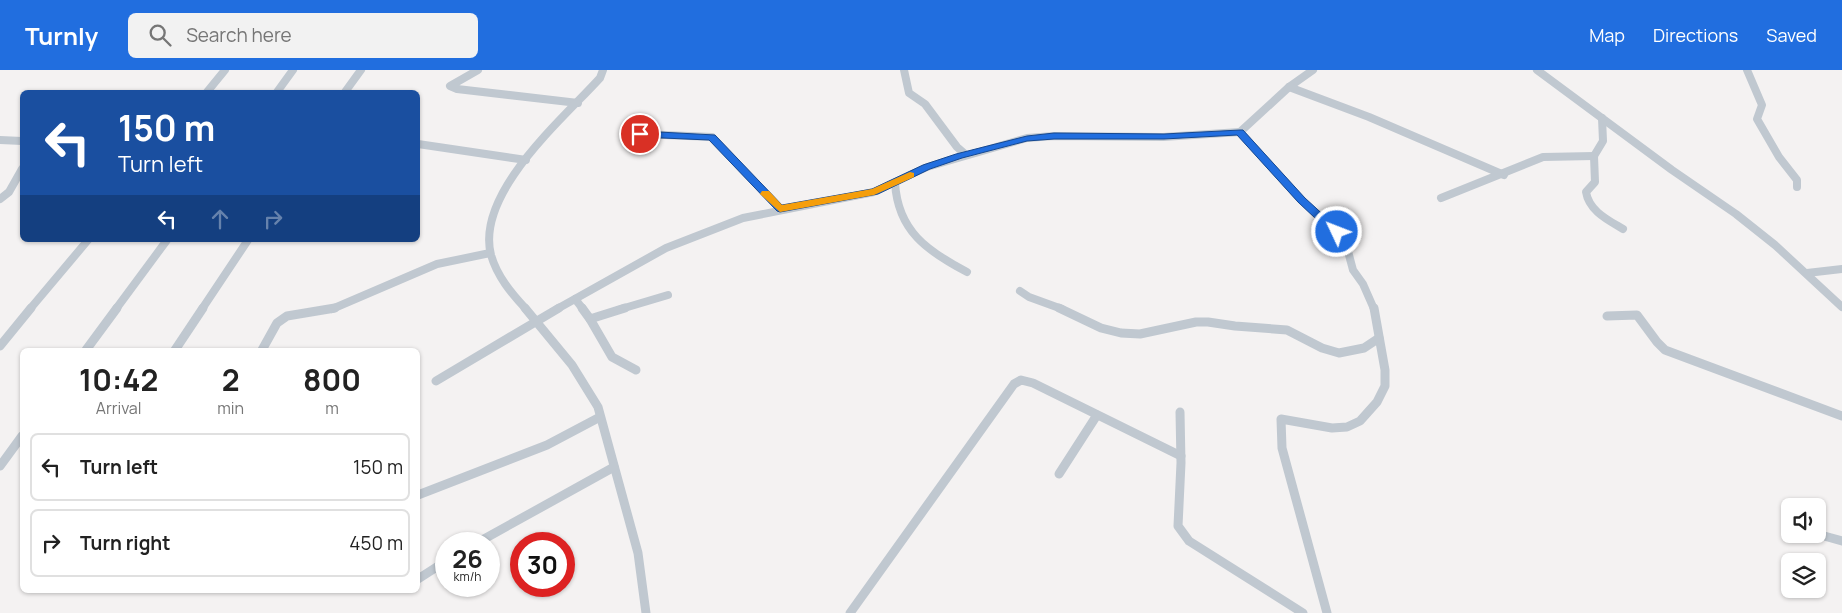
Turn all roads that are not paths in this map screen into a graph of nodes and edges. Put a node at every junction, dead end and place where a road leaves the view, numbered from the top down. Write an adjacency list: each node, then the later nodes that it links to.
1 (225, 70): 11 (street)
2 (293, 70): 12 (street)
3 (361, 70): 13 (street)
4 (478, 70): 14 (street)
5 (603, 70): 14 (street)
6 (904, 70): 21 (street)
7 (1313, 70): 10 (street)
8 (1537, 70): 15 (street)
9 (1747, 70): 27 (street)
10 (1289, 87): 16 (street); 25 (street)
11 (209, 90)
12 (278, 90)
13 (347, 90)
14 (578, 103): 23 (street)
15 (1602, 118): 22 (street); 38 (street)
16 (1240, 132): 21 (street); 46 (street)
17 (640, 134): 30 (street)
18 (0, 140): 19 (street)
19 (20, 141)
20 (420, 144): 23 (street)
21 (966, 154): 26 (street)
22 (1594, 156): 25 (street); 31 (street)
23 (526, 160): 35 (street)
24 (20, 173): 29 (street)
25 (1504, 175): 28 (street)
26 (895, 182): 30 (street); 37 (street)
27 (1798, 187)
28 (1442, 198)
29 (0, 199)
30 (780, 209): 41 (street)
31 (1623, 229)
32 (86, 242): 47 (street)
33 (166, 242): 48 (street)
34 (247, 242): 49 (street)
35 (490, 253): 45 (street); 50 (street)
36 (1842, 269): 38 (street)
37 (967, 272)
38 (1807, 273): 42 (street)
39 (1020, 291): 46 (street)
40 (668, 295): 44 (street)
41 (575, 299): 44 (street); 45 (street)
42 (1842, 307)
43 (1607, 316): 56 (street)
44 (590, 319): 51 (street)
45 (536, 321): 52 (street); 55 (street)
46 (1379, 338): 71 (street)
47 (0, 346)
48 (87, 348)
49 (176, 348)
50 (263, 348)
51 (636, 370)
52 (436, 381)
53 (1180, 412): 58 (street)
54 (1097, 415): 58 (street); 61 (street); 69 (street)
55 (600, 416): 60 (street); 62 (street)
56 (1842, 416)
57 (20, 439): 59 (street)
58 (1181, 456): 70 (street)
59 (0, 466)
60 (614, 467): 63 (street); 68 (street)
61 (1060, 474)
62 (420, 494)
63 (497, 532)
64 (1826, 537): 65 (street)
65 (1842, 541)
66 (435, 568): 67 (street)
67 (420, 578)
68 (646, 613)
69 (850, 613)
70 (1303, 613)
71 (1327, 613)

